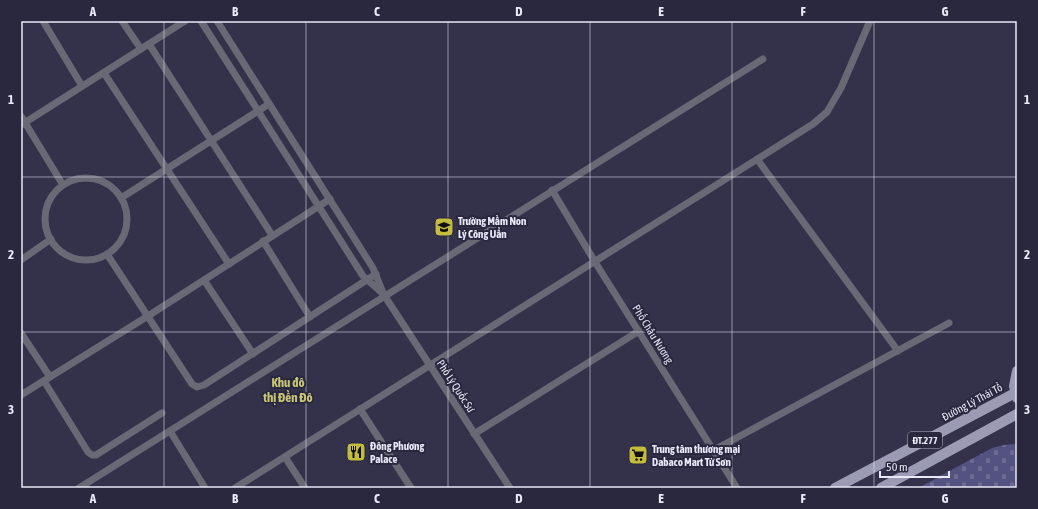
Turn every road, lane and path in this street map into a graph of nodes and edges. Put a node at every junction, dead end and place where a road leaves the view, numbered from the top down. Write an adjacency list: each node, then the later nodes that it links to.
1 (43, 21): 11 (street)
2 (122, 21): 8 (street)
3 (185, 21): 7 (street)
4 (201, 21): 13 (street)
5 (217, 21): 12 (street)
6 (870, 21): 16 (street)
7 (150, 44): 8 (street); 15 (street)
8 (141, 49): 10 (street)
9 (763, 59): 19 (street)
10 (104, 73): 11 (street); 17 (street)
11 (82, 86): 14 (street)
12 (269, 104): 13 (street); 21 (street)
13 (258, 111): 15 (street); 22 (street)
14 (22, 121): 18 (street)
15 (212, 140): 17 (street); 23 (street)
16 (757, 159): 28 (street); 39 (street)
17 (166, 169): 20 (street); 29 (street)
18 (63, 185): 20 (street); 24 (street)
19 (552, 190): 28 (street, Phố Châu Nương); 33 (street)
20 (121, 198): 26 (street)
21 (330, 199): 22 (street); 30 (street)
22 (318, 206): 23 (street); 32 (street)
23 (272, 236): 25 (street)
24 (51, 239): 26 (street); 27 (street)
25 (263, 242): 29 (street); 35 (street)
26 (107, 254): 34 (street)
27 (21, 260)
28 (595, 262): 37 (street, Phố Châu Nương); 41 (street)
29 (229, 264): 31 (street)
30 (376, 274): 32 (street); 33 (street)
31 (204, 280): 34 (street); 40 (street)
32 (367, 280): 33 (street); 35 (street)
33 (384, 295): 41 (street, Phố Lý Quốc Sư); 49 (street)
34 (148, 316): 40 (street); 43 (street)
35 (310, 317): 40 (street)
36 (949, 323): 39 (street)
37 (639, 331): 50 (street); 51 (street, Phố Châu Nương)
38 (21, 333): 43 (street)
39 (898, 351): 51 (street)
40 (253, 354)
41 (430, 366): 46 (street); 50 (street, Phố Lý Quốc Sư)
42 (1017, 371): 45 (main road)
43 (47, 379): 44 (street); 47 (street)
44 (21, 395)
45 (1016, 396): 60 (main road, Đường Lý Thái Tổ / ĐT.277)
46 (360, 409): 52 (street); 57 (street)
47 (162, 413)
48 (1017, 414): 61 (main road, ĐT.277)
49 (170, 431): 53 (street); 54 (street)
50 (474, 434): 58 (street, Phố Lý Quốc Sư)
51 (714, 450): 59 (street, Phố Châu Nương)
52 (285, 456): 55 (street); 56 (street)
53 (79, 488)
54 (205, 488)
55 (235, 488)
56 (305, 488)
57 (411, 488)
58 (510, 488)
59 (737, 488)
60 (835, 488)
61 (881, 488)

